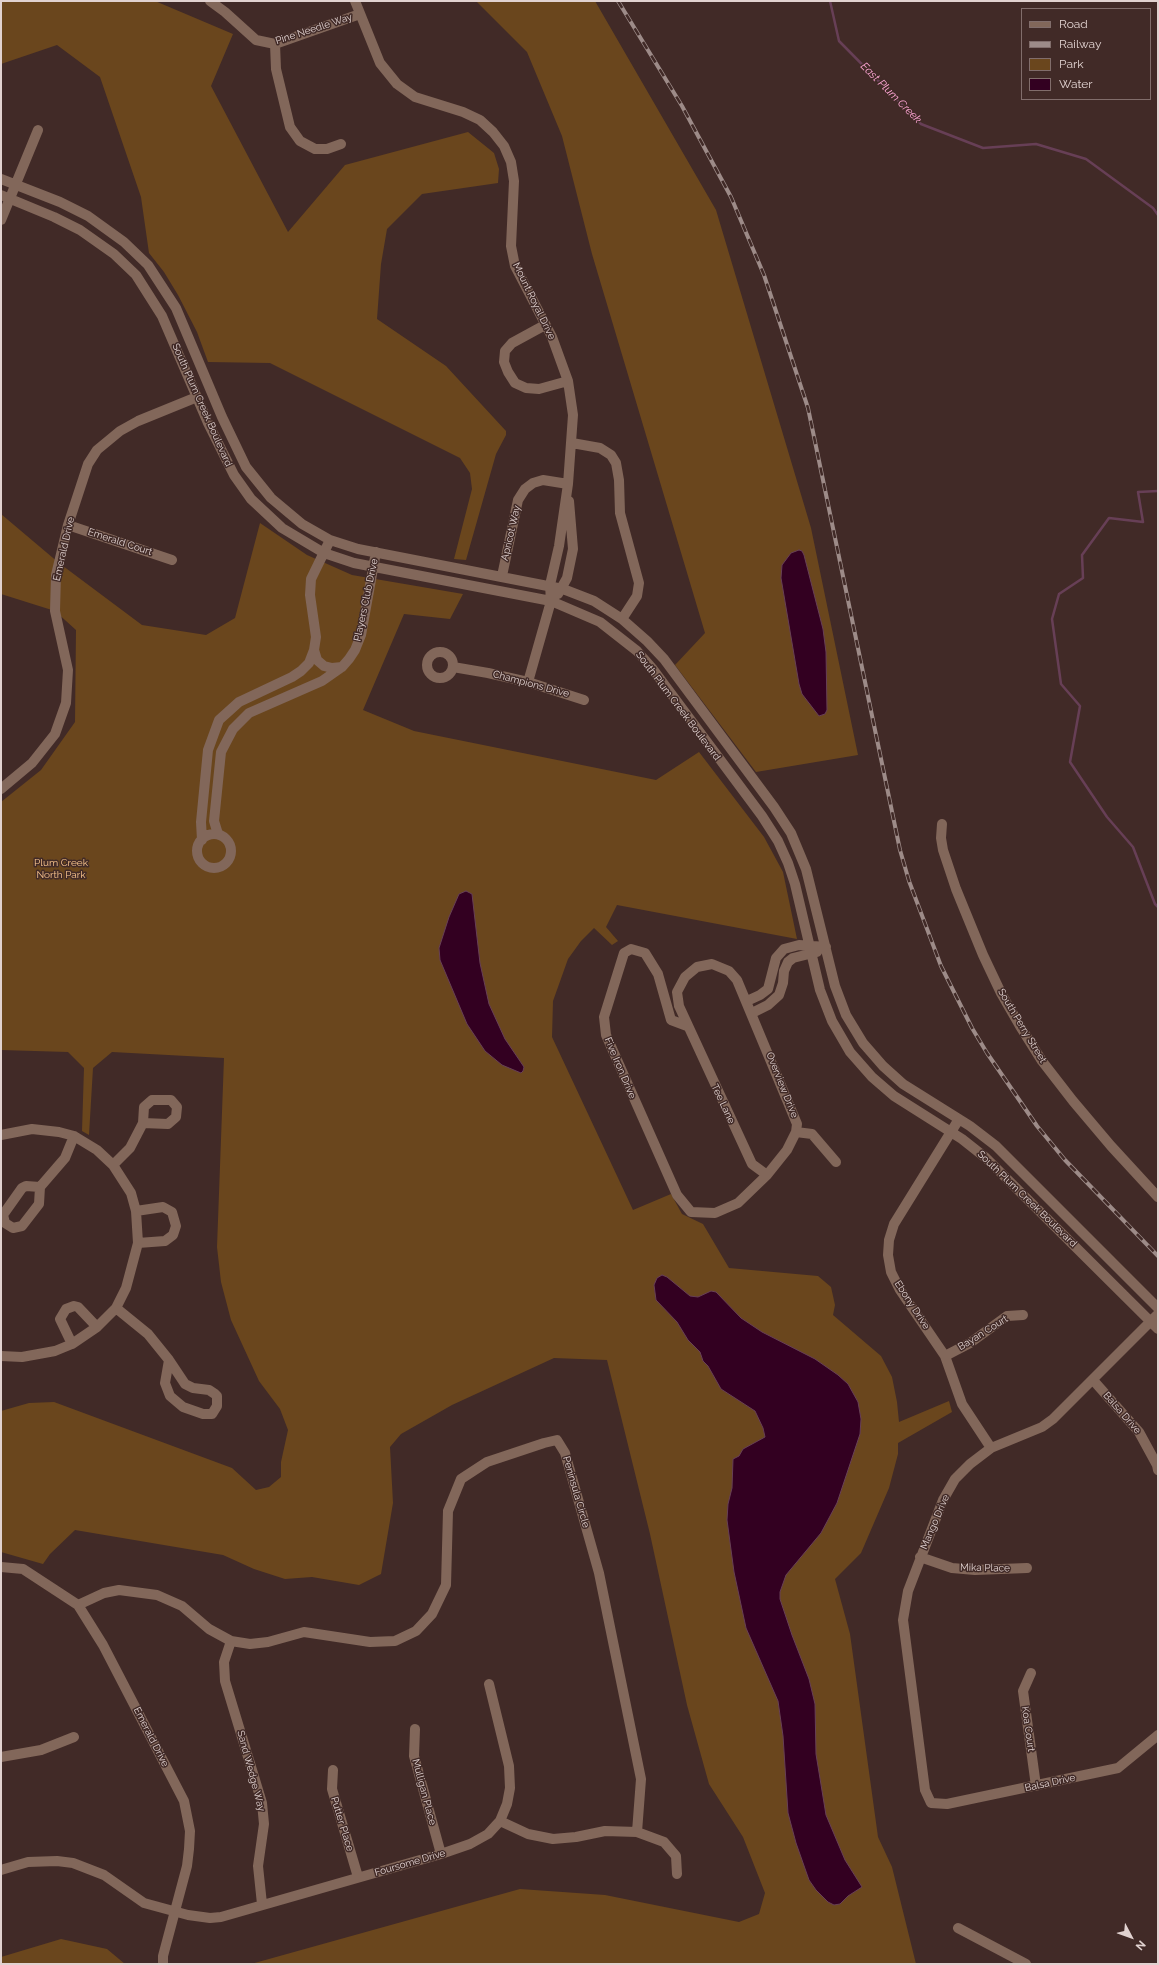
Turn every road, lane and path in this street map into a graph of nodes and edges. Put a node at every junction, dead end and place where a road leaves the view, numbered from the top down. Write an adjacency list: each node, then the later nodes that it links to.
1 (210, 1): 4 (street, Pine Needle Way)
2 (355, 1): 3 (street, Mount Royal Drive)
3 (360, 14): 4 (street, Pine Needle Way); 11 (street, Mount Royal Drive)
4 (275, 44): 6 (street)
5 (38, 130): 8 (street)
6 (341, 144)
7 (1, 179): 8 (street, South Plum Creek Boulevard)
8 (16, 184): 9 (street); 17 (street, South Plum Creek Boulevard)
9 (5, 197): 10 (street); 13 (street, South Plum Creek Boulevard)
10 (1, 220)
11 (545, 325): 12 (street, Mount Royal Drive); 12 (street)
12 (568, 382): 14 (street, Mount Royal Drive)
13 (197, 397): 16 (street, Emerald Drive); 19 (street, South Plum Creek Boulevard)
14 (572, 443): 15 (street, Mount Royal Drive); 26 (street)
15 (568, 484): 22 (street, Apricot Way); 23 (street, Mount Royal Drive); 24 (street, Mount Royal Drive)
16 (68, 525): 20 (street, Emerald Court); 32 (street, Emerald Drive)
17 (330, 540): 18 (street, South Plum Creek Boulevard); 19 (street)
18 (376, 552): 21 (street, Players Club Drive); 22 (street, South Plum Creek Boulevard)
19 (324, 553): 21 (street, South Plum Creek Boulevard); 27 (street)
20 (172, 560)
21 (373, 567): 25 (street, South Plum Creek Boulevard); 28 (street, Players Club Drive)
22 (502, 576): 23 (street, South Plum Creek Boulevard)
23 (550, 585): 24 (street, South Plum Creek Boulevard); 25 (street, Mount Royal Drive)
24 (563, 589): 25 (street, Mount Royal Drive); 26 (street, South Plum Creek Boulevard)
25 (551, 601): 30 (street); 37 (street, South Plum Creek Boulevard)
26 (622, 619): 36 (street, South Plum Creek Boulevard)
27 (314, 650): 28 (street); 35 (street)
28 (342, 667): 34 (street, Players Club Drive)
29 (453, 668): 30 (street, Champions Drive)
30 (528, 682): 31 (street, Champions Drive)
31 (584, 700)
32 (1, 789)
33 (942, 824): 51 (street, South Perry Street)
34 (218, 834): 35 (street); 35 (street)
35 (202, 840)
36 (826, 947): 37 (street); 41 (street, South Plum Creek Boulevard)
37 (810, 949): 38 (street); 39 (street); 44 (street, South Plum Creek Boulevard)
38 (747, 1001): 39 (street, Overview Drive); 40 (street, Overview Drive)
39 (752, 1013): 43 (street, Overview Drive)
40 (688, 1026): 49 (street, Tee Lane); 49 (street, Five Iron Drive)
41 (959, 1119): 44 (street, Ebony Drive); 55 (street, South Plum Creek Boulevard)
42 (143, 1123): 48 (street)
43 (796, 1132): 47 (street, Overview Drive); 49 (street)
44 (951, 1132): 58 (street, South Plum Creek Boulevard); 63 (street, Ebony Drive)
45 (1, 1135): 46 (street)
46 (74, 1136): 48 (street); 50 (street)
47 (836, 1162)
48 (113, 1165): 52 (street)
49 (767, 1175)
50 (40, 1187)
51 (1158, 1197)
52 (136, 1211): 53 (street); 53 (street)
53 (138, 1243): 54 (street)
54 (116, 1308): 59 (street); 64 (street)
55 (1158, 1308)
56 (1158, 1314): 58 (street, Mango Drive)
57 (1023, 1315): 63 (street, Bayan Court)
58 (1150, 1322): 60 (street, South Plum Creek Boulevard); 65 (street, Mango Drive)
59 (97, 1327): 61 (street); 61 (street)
60 (1158, 1329)
61 (72, 1344): 62 (street)
62 (1, 1356)
63 (945, 1356): 66 (street, Ebony Drive)
64 (169, 1360): 64 (street)
65 (1093, 1380): 66 (street, Mango Drive); 67 (street, Balsa Drive)
66 (991, 1448): 68 (street, Mango Drive)
67 (1158, 1470)
68 (920, 1557): 70 (street, Mika Place); 81 (street, Mango Drive)
69 (1, 1567): 71 (street, Emerald Drive)
70 (1027, 1568)
71 (78, 1605): 72 (street, Peninsula Circle); 89 (street, Emerald Drive)
72 (231, 1641): 83 (street, Peninsula Circle); 88 (street, Sand Wedge Way)
73 (1032, 1673): 80 (street, Koa Court)
74 (489, 1684): 82 (street, Foursome Drive)
75 (415, 1729): 84 (street, Mulligan Place)
76 (1158, 1735): 80 (street, Balsa Drive)
77 (74, 1737): 78 (street)
78 (1, 1757)
79 (333, 1770): 87 (street, Putter Place)
80 (1036, 1786): 81 (street, Balsa Drive)
81 (932, 1803)
82 (500, 1821): 83 (street); 84 (street, Foursome Drive)
83 (637, 1832): 86 (street)
84 (441, 1854): 87 (street, Foursome Drive)
85 (1, 1870): 89 (street, Foursome Drive)
86 (677, 1874)
87 (358, 1877): 88 (street, Foursome Drive)
88 (262, 1904): 89 (street, Foursome Drive)
89 (175, 1912): 91 (street, Emerald Drive)
90 (958, 1928): 92 (street)
91 (163, 1964)
92 (1026, 1964)

